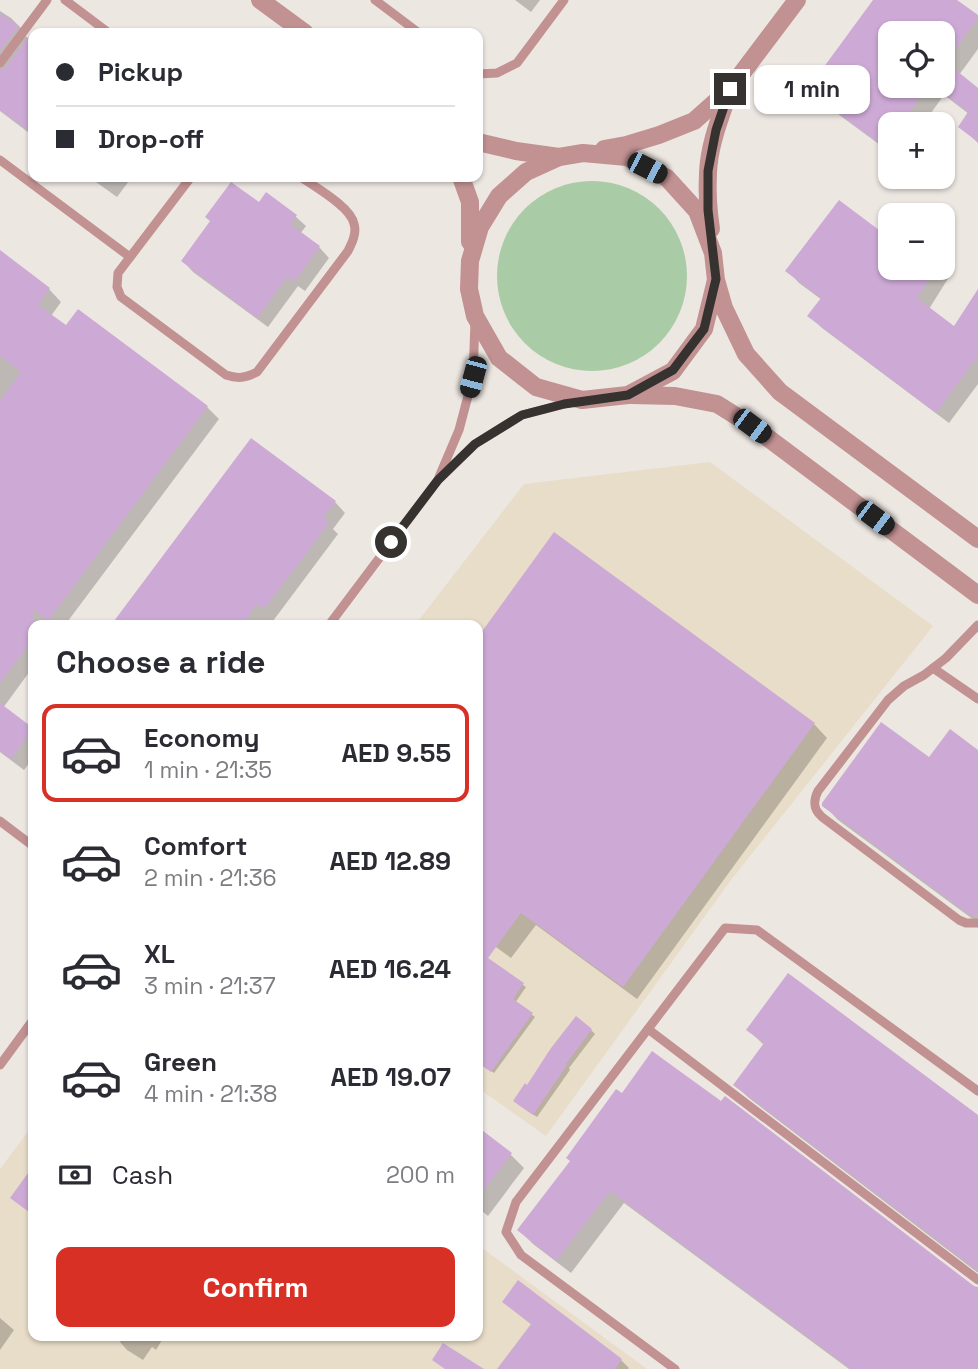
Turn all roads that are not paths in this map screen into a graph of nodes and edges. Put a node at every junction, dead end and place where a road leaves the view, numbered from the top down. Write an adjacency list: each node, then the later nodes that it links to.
1 (47, 0): 10 (lane)
2 (65, 0): 7 (lane)
3 (260, 0): 8 (street)
4 (375, 0): 9 (lane)
5 (564, 0): 11 (lane)
6 (797, 0): 12 (street)
7 (102, 28)
8 (296, 28)
9 (412, 28)
10 (0, 62)
11 (483, 74)
12 (730, 89): 14 (street); 22 (street)
13 (483, 143): 15 (street)
14 (583, 153): 15 (street); 22 (street)
15 (559, 157): 24 (street)
16 (0, 160): 17 (lane)
17 (28, 181)
18 (29, 182): 23 (lane)
19 (187, 182): 23 (lane)
20 (308, 182): 23 (lane)
21 (463, 182): 24 (street)
22 (713, 253): 25 (street)
23 (130, 257)
24 (470, 261): 26 (street)
25 (716, 279): 27 (street); 30 (street)
26 (475, 316): 28 (street); 29 (lane)
27 (628, 395): 28 (street); 31 (street)
28 (582, 400): 29 (lane)
29 (438, 480): 32 (lane)
30 (978, 539)
31 (978, 594)
32 (333, 620)
33 (978, 625): 34 (lane)
34 (933, 668): 35 (lane); 38 (lane)
35 (978, 699)
36 (0, 821): 37 (lane)
37 (28, 842)
38 (978, 923)
39 (28, 1027): 41 (lane)
40 (648, 1030): 42 (lane); 43 (lane); 44 (lane)
41 (0, 1065)
42 (978, 1091)
43 (978, 1280)
44 (675, 1369)

